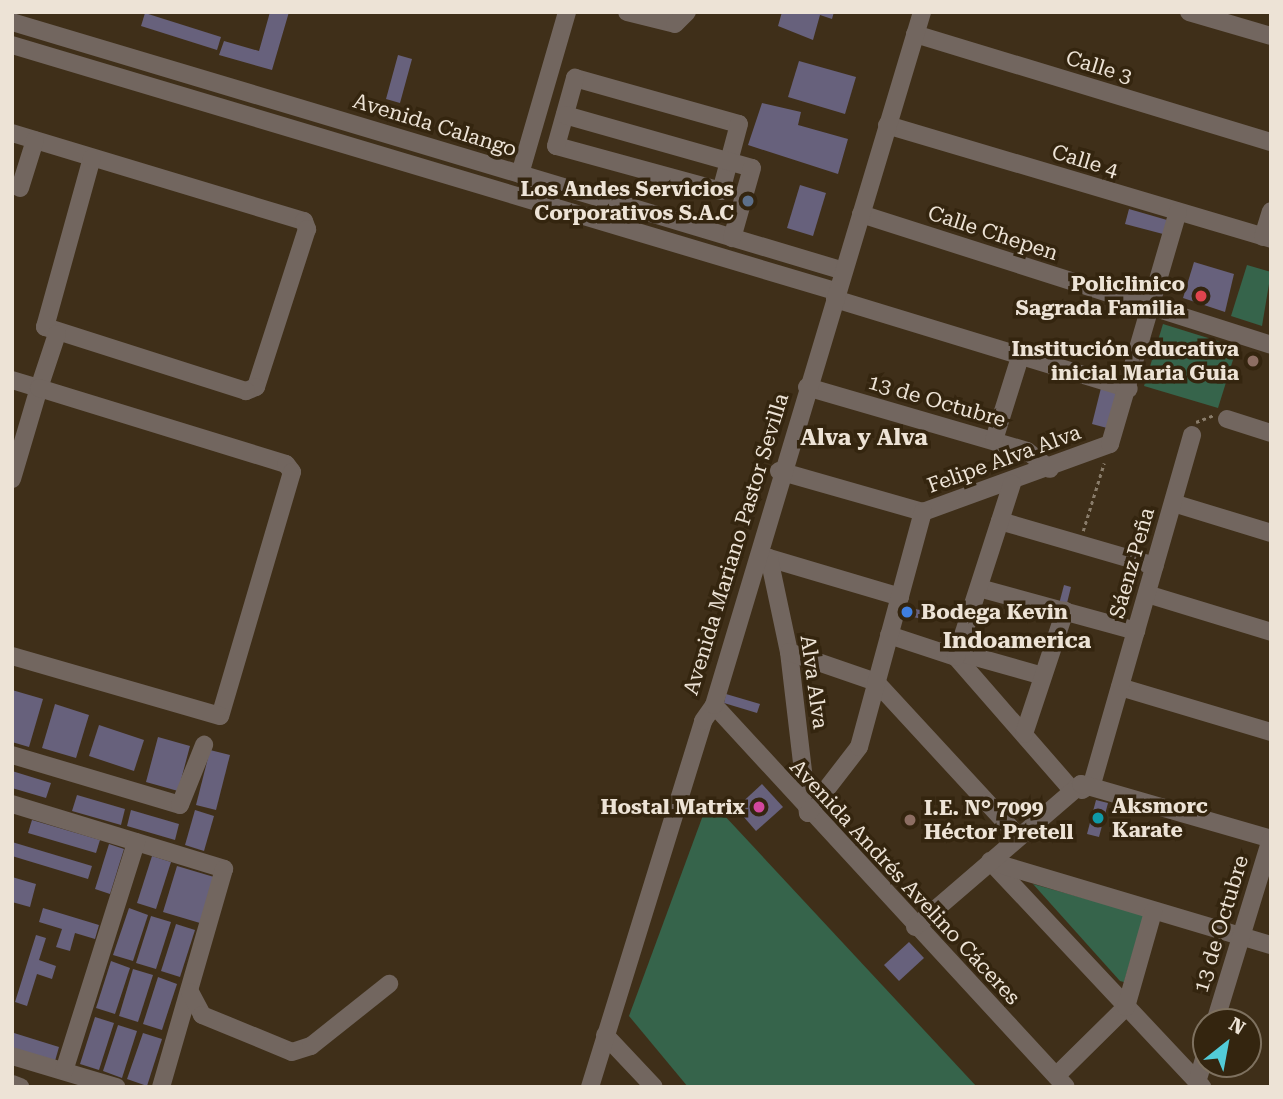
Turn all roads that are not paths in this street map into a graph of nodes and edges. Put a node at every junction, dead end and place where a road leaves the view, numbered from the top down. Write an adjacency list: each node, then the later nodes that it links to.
1 (566, 12): 19 (street)
2 (687, 12): 6 (street)
3 (922, 12): 9 (street, Avenida Mariano Pastor Sevilla)
4 (1189, 12): 10 (street)
5 (1230, 12): 8 (street)
6 (637, 14)
7 (12, 22): 19 (street, Avenida Calango)
8 (1271, 24)
9 (915, 34): 13 (street, Avenida Mariano Pastor Sevilla); 16 (street, Calle 3)
10 (1271, 36)
11 (12, 45): 27 (street)
12 (565, 116): 18 (street); 18 (street); 18 (street)
13 (887, 125): 22 (street, Calle 4); 23 (street, Avenida Mariano Pastor Sevilla)
14 (12, 133): 15 (street)
15 (35, 140): 17 (street); 20 (street)
16 (1271, 142)
17 (92, 158): 29 (street); 29 (street)
18 (729, 162): 24 (street)
19 (520, 174): 24 (street, Avenida Calango)
20 (20, 188)
21 (1271, 211): 25 (street)
22 (1178, 212): 25 (street, Calle 4); 28 (street, Felipe Alva Alva)
23 (861, 214): 26 (street, Avenida Mariano Pastor Sevilla); 28 (street, Calle Chepen)
24 (732, 238): 26 (street, Avenida Calango)
25 (1267, 238)
26 (844, 271): 27 (street, Avenida Mariano Pastor Sevilla)
27 (837, 296): 31 (street); 33 (street, Avenida Mariano Pastor Sevilla)
28 (1152, 307): 30 (street, Calle Chepen); 35 (street, Felipe Alva Alva)
29 (57, 334): 34 (street)
30 (1271, 345)
31 (1021, 354): 35 (street); 39 (street)
32 (12, 380): 34 (street)
33 (807, 387): 39 (street, 13 de Octubre); 41 (street, Avenida Mariano Pastor Sevilla)
34 (40, 388): 42 (street); 59 (street)
35 (1129, 389): 40 (street, Felipe Alva Alva)
36 (1227, 419): 37 (street)
37 (1271, 433)
38 (1192, 435): 44 (street, Sáenz Peña)
39 (994, 440): 40 (street, 13 de Octubre)
40 (1050, 469): 43 (street, Felipe Alva Alva)
41 (779, 471): 45 (street); 48 (street, Avenida Mariano Pastor Sevilla)
42 (12, 479)
43 (1012, 484): 45 (street, Felipe Alva Alva); 46 (street)
44 (1173, 503): 47 (street); 49 (street, Sáenz Peña)
45 (923, 512): 52 (street)
46 (1000, 520): 49 (street); 50 (street)
47 (1271, 533)
48 (762, 556): 52 (street); 57 (street, Alva Alva); 63 (street, Avenida Mariano Pastor Sevilla)
49 (1155, 566): 51 (street, Sáenz Peña)
50 (979, 588): 53 (street); 58 (street)
51 (1147, 594): 54 (street, Sáenz Peña); 55 (street)
52 (900, 597): 56 (street)
53 (1065, 611): 54 (street); 60 (street)
54 (1136, 631): 62 (street, Sáenz Peña)
55 (1271, 632)
56 (889, 635): 58 (street); 61 (street)
57 (789, 652): 61 (street); 72 (street, Alva Alva)
58 (957, 654): 60 (street); 65 (street)
59 (12, 656)
60 (1043, 676): 65 (street)
61 (876, 682): 72 (street); 73 (street)
62 (1120, 687): 64 (street); 68 (street, Sáenz Peña)
63 (714, 705): 72 (street, Avenida Andrés Avelino Cáceres); 87 (street, Avenida Mariano Pastor Sevilla)
64 (1271, 732)
65 (1024, 734): 69 (street)
66 (204, 745): 67 (street)
67 (12, 755)
68 (1092, 784): 69 (street); 71 (street); 74 (street)
69 (1071, 789): 71 (street)
70 (12, 804): 75 (street)
71 (1045, 812): 73 (street)
72 (808, 813): 78 (street, Avenida Andrés Avelino Cáceres)
73 (1018, 836): 76 (street)
74 (1271, 839): 79 (street, 13 de Octubre)
75 (136, 842): 82 (street); 89 (street)
76 (990, 861): 77 (street); 78 (street); 83 (street)
77 (1153, 912): 79 (street); 83 (street)
78 (915, 927): 90 (street, Avenida Andrés Avelino Cáceres)
79 (1241, 937): 80 (street); 84 (street, 13 de Octubre)
80 (1271, 946)
81 (389, 984): 85 (street)
82 (190, 992): 85 (street); 86 (street)
83 (1126, 1007): 90 (street); 92 (street)
84 (1219, 1008)
85 (202, 1015): 86 (street)
86 (179, 1027): 95 (street)
87 (605, 1035): 96 (street, Avenida Mariano Pastor Sevilla); 97 (street)
88 (12, 1056): 89 (street)
89 (64, 1071): 94 (street)
90 (1061, 1081)
91 (12, 1084): 93 (street)
92 (1200, 1084)
93 (20, 1087)
94 (116, 1087)
95 (161, 1087)
96 (590, 1087)
97 (654, 1087)

